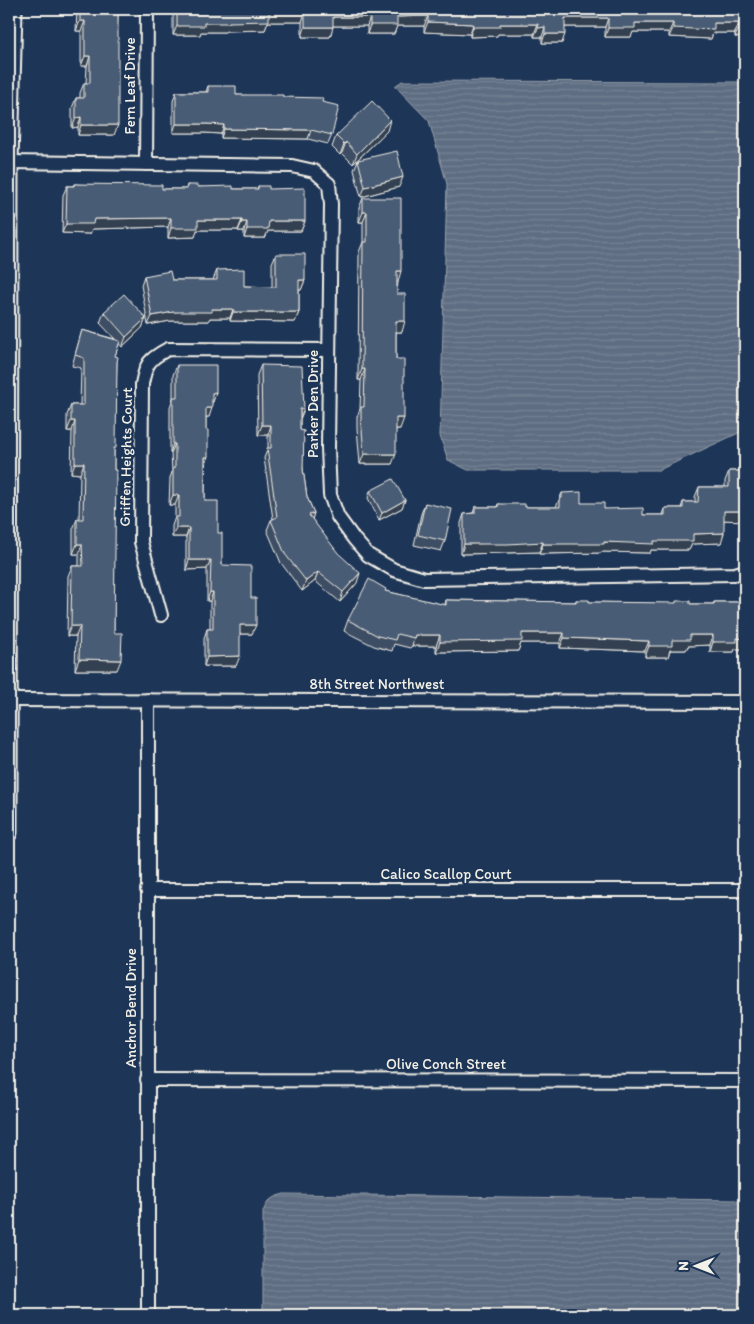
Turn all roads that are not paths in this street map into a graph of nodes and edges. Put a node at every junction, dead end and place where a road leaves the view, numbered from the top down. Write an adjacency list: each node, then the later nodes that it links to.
1 (14, 9): 3 (street)
2 (146, 9): 4 (street, Fern Leaf Drive)
3 (9, 162): 4 (street, Parker Den Drive); 8 (street)
4 (146, 164): 5 (street, Parker Den Drive)
5 (329, 350): 6 (street, Parker Den Drive); 7 (street, Griffen Heights Court)
6 (745, 571)
7 (161, 615)
8 (9, 700): 9 (street, 8th Street Northwest); 11 (street)
9 (148, 700): 10 (street, 8th Street Northwest); 12 (street, Anchor Bend Drive)
10 (745, 702)
11 (9, 833)
12 (147, 890): 13 (street, Calico Scallop Court); 14 (street, Anchor Bend Drive)
13 (745, 890)
14 (147, 1080): 15 (street, Olive Conch Street); 16 (street, Anchor Bend Drive)
15 (745, 1081)
16 (148, 1315)

